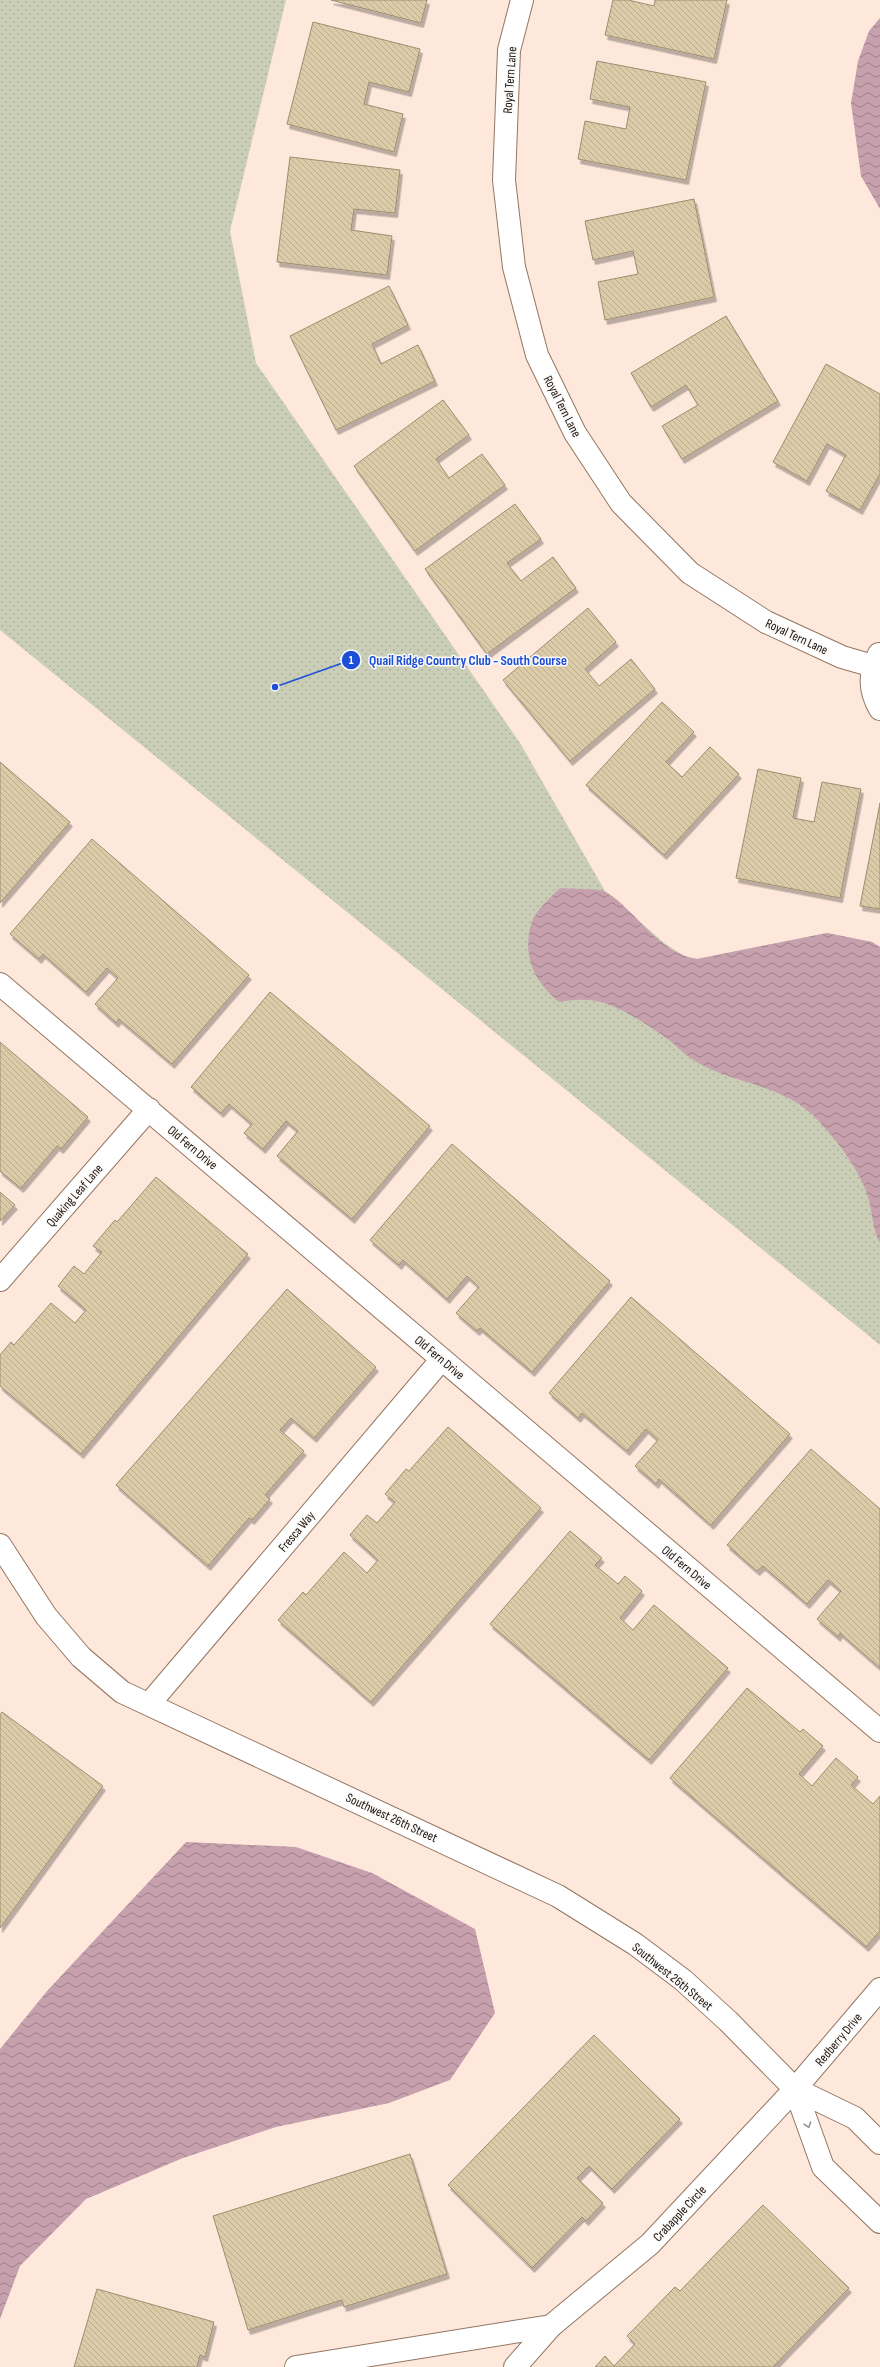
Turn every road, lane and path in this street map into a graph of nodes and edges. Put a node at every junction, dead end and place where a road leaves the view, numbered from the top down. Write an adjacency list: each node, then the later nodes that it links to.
1 (522, 0): 2 (street, Royal Tern Lane)
2 (877, 660): 3 (street, Royal Tern Lane)
3 (880, 709)
4 (0, 984): 5 (street, Old Fern Drive)
5 (149, 1109): 6 (street, Quaking Leaf Lane); 7 (street, Old Fern Drive)
6 (0, 1280)
7 (442, 1359): 9 (street, Fresca Way); 10 (street, Old Fern Drive)
8 (0, 1545): 9 (street, Southwest 26th Street)
9 (150, 1703): 12 (street, Southwest 26th Street)
10 (880, 1730)
11 (880, 1989): 12 (street, Redberry Drive)
12 (795, 2089): 13 (street, Southwest 26th Street); 14 (street, Southwest 26th Street, one-way to 14); 15 (street, Crabapple Circle)
13 (880, 2142)
14 (880, 2222)
15 (551, 2326): 16 (street); 17 (street, Crabapple Circle)
16 (296, 2367)
17 (515, 2367)

